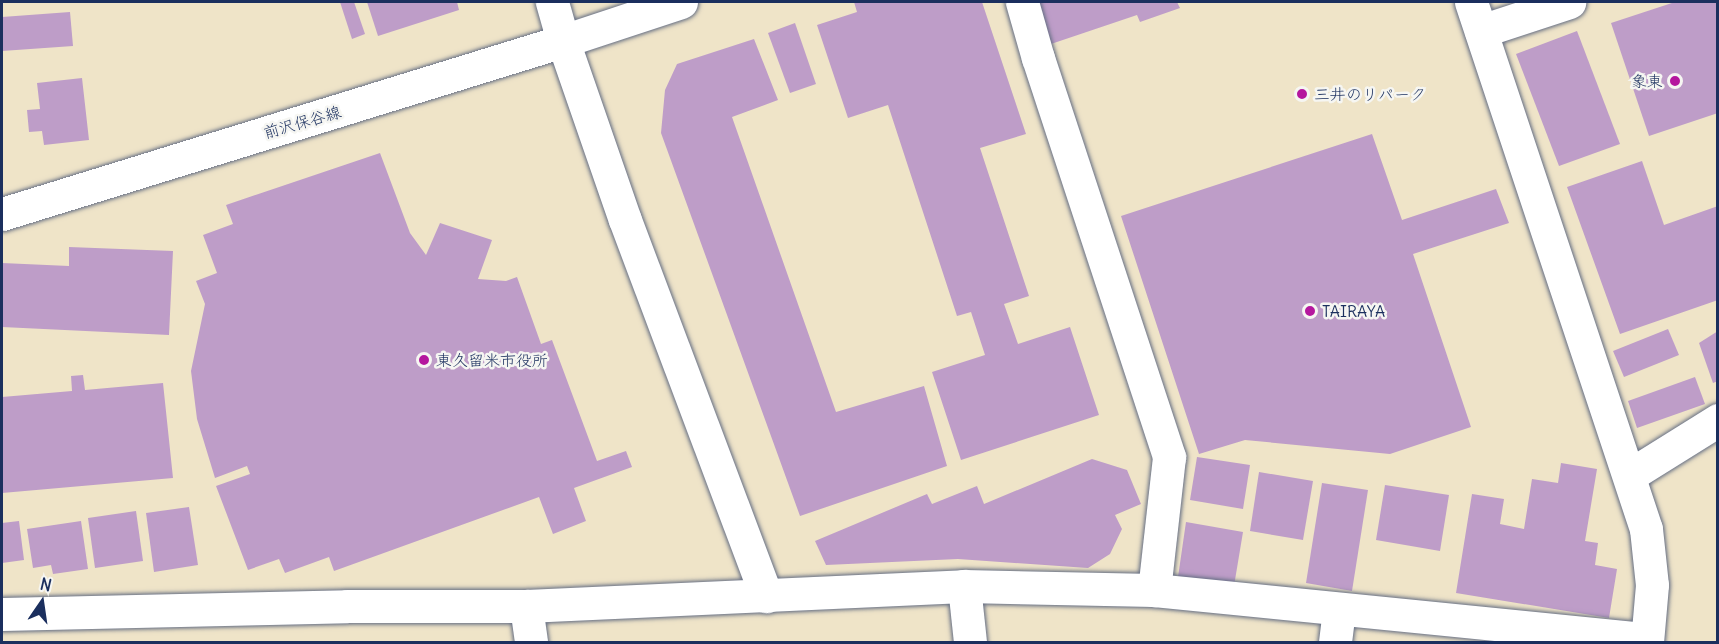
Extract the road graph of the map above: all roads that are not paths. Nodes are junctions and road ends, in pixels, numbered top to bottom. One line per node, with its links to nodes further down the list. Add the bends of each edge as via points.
1 (552, 2): 6 (street)
2 (681, 2): 6 (street, 前沢保谷線)
3 (1022, 2): 11 (street, via 1169,457)
4 (1569, 2): 5 (street)
5 (1476, 16): 9 (street)
6 (563, 41): 7 (street, 前沢保谷線); 12 (street, via 629,231)
7 (2, 214)
8 (1718, 420): 9 (street)
9 (1630, 475): 16 (street, via 1646,529 1652,585)
10 (964, 586): 11 (street); 12 (street); 18 (street)
11 (1154, 590): 14 (street)
12 (766, 596): 13 (street)
13 (526, 606): 15 (street); 17 (street)
14 (1339, 610): 16 (street); 19 (street)
15 (2, 614)
16 (1647, 641)
17 (531, 642)
18 (970, 642)
19 (1335, 642)

